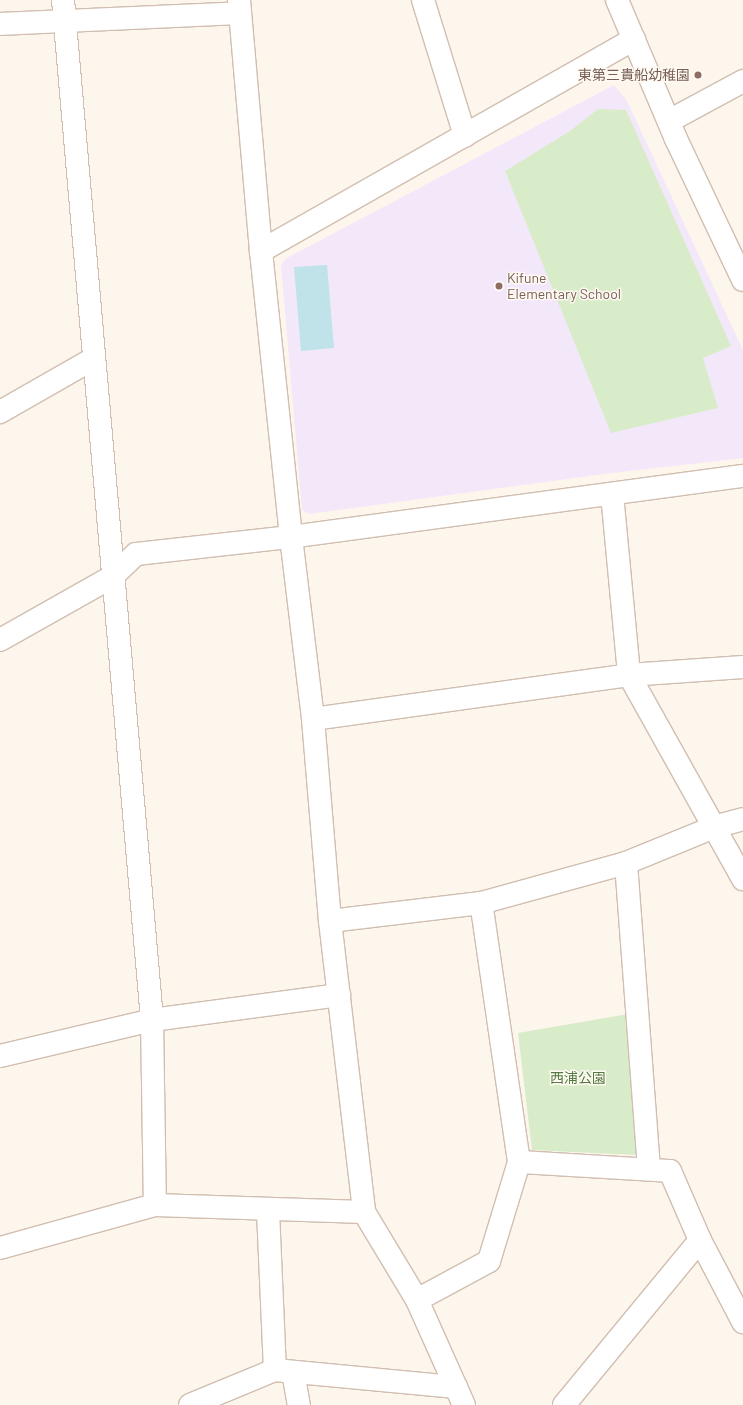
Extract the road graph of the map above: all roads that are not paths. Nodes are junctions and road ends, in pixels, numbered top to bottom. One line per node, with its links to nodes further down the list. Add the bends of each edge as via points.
1 (63, 0): 5 (street)
2 (423, 0): 10 (street)
3 (617, 0): 7 (street)
4 (240, 6): 5 (street); 11 (street)
5 (65, 22): 6 (street); 13 (street)
6 (0, 24)
7 (634, 39): 9 (street); 10 (street)
8 (743, 81): 9 (street)
9 (668, 121): 12 (street)
10 (465, 136): 11 (street)
11 (261, 251): 17 (street)
12 (743, 280)
13 (93, 359): 14 (street); 18 (street)
14 (0, 412)
15 (743, 476): 16 (street)
16 (612, 494): 17 (street); 21 (street)
17 (291, 537): 18 (street, via 136,554); 22 (street)
18 (112, 577): 19 (street); 30 (street)
19 (0, 640)
20 (743, 668): 21 (street)
21 (628, 675): 22 (street); 24 (street)
22 (313, 719): 28 (street)
23 (743, 819): 24 (street)
24 (714, 827): 25 (street); 26 (street)
25 (626, 863): 27 (street); 33 (street)
26 (743, 879)
27 (481, 903): 28 (street); 32 (street)
28 (330, 921): 29 (street)
29 (339, 995): 30 (street); 36 (street)
30 (152, 1020): 31 (street); 34 (street)
31 (1, 1053)
32 (519, 1162): 33 (street); 39 (street, via 489,1261)
33 (649, 1169): 37 (street, via 670,1171)
34 (155, 1205): 35 (street); 38 (street)
35 (268, 1211): 36 (street); 41 (street)
36 (364, 1212): 39 (street)
37 (700, 1240): 40 (street); 45 (street)
38 (0, 1248)
39 (417, 1300): 42 (street)
40 (743, 1322)
41 (284, 1371): 42 (street); 43 (street); 44 (street)
42 (460, 1396)
43 (190, 1405)
44 (299, 1405)
45 (564, 1405)

